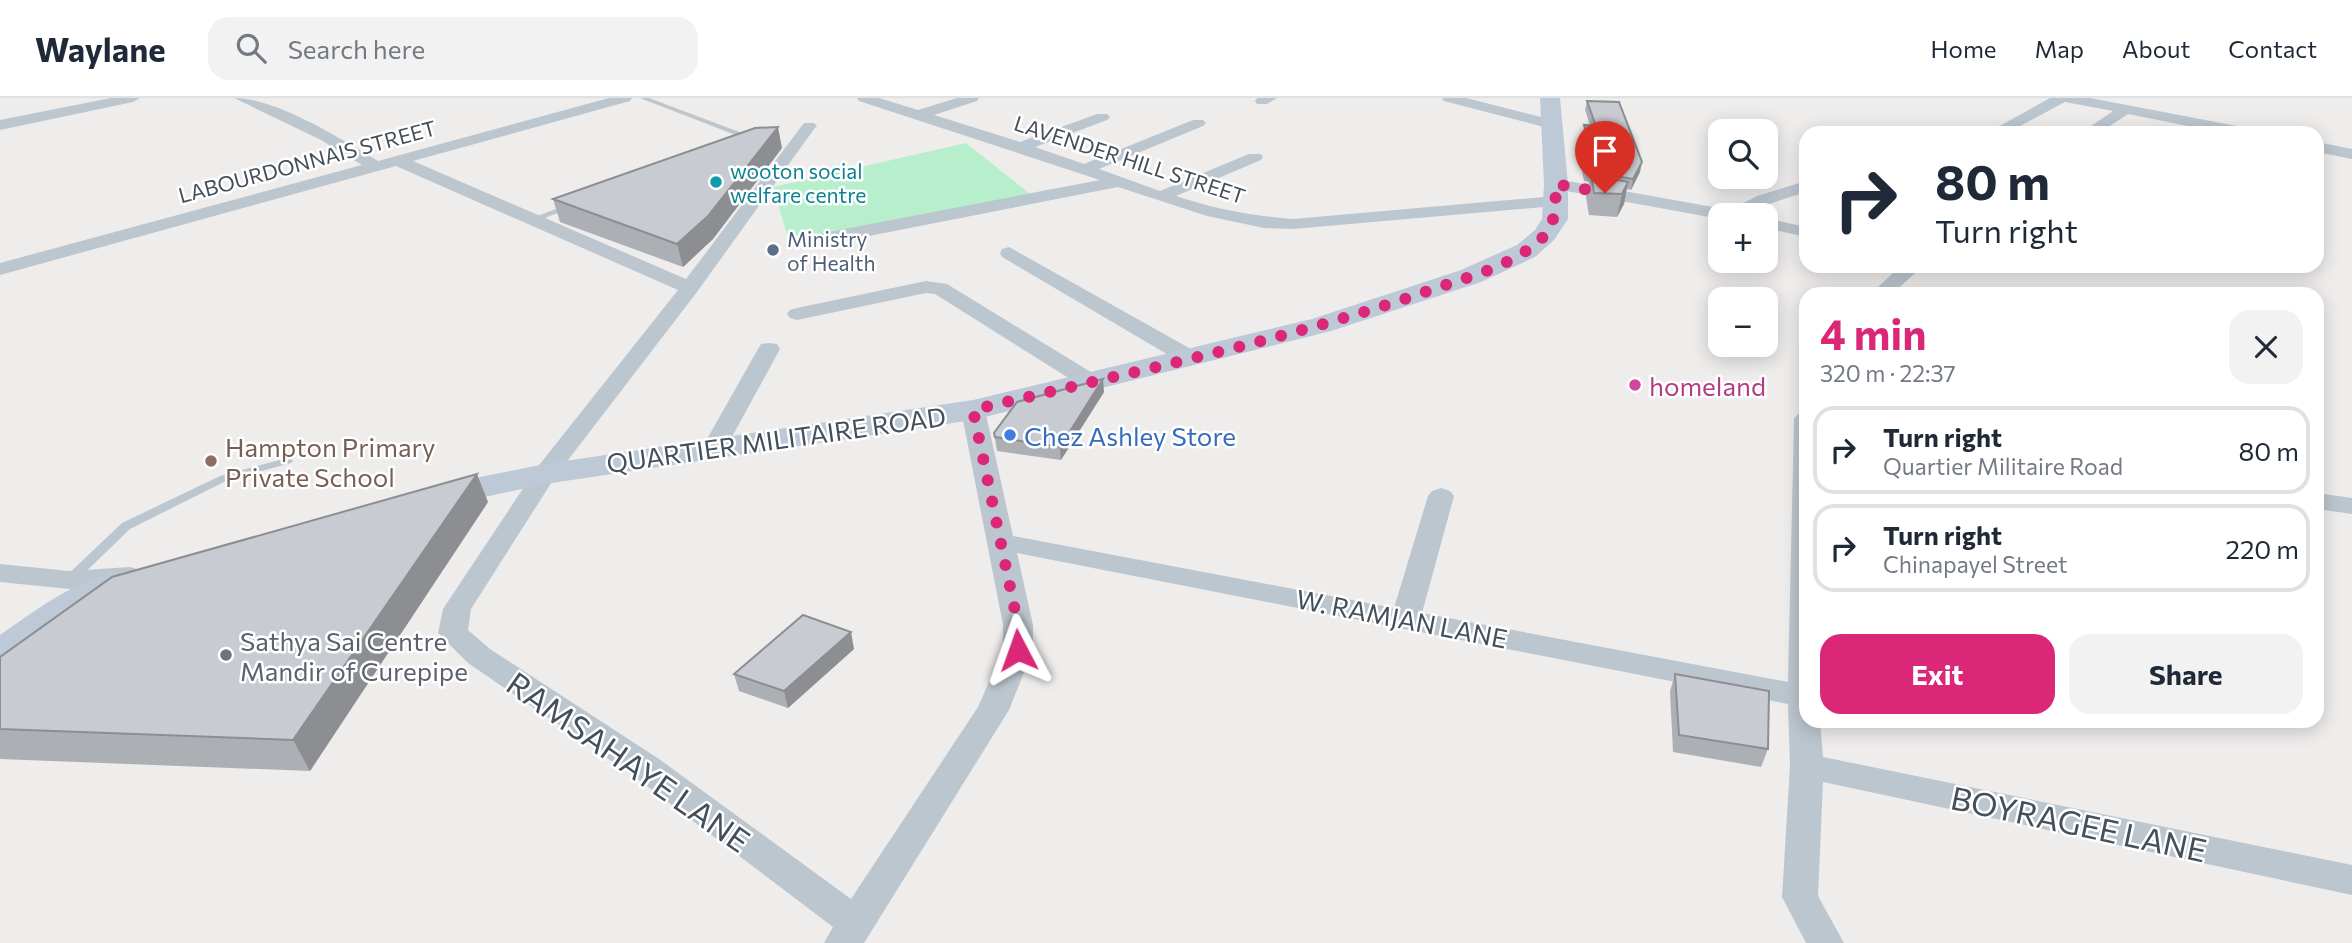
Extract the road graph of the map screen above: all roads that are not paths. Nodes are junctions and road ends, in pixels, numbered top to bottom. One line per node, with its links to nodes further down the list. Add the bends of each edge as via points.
1 (133, 98): 15 (street)
2 (241, 98): 26 (street, via 327,137)
3 (625, 98): 25 (street, LABOURDONNAIS STREET)
4 (643, 98): 20 (lane)
5 (864, 98): 12 (street, LAVENDER HILL STREET)
6 (972, 98): 12 (street)
7 (1449, 98): 11 (street)
8 (2061, 98): 17 (street)
9 (2068, 98): 10 (street)
10 (2126, 109): 18 (street); 19 (street)
11 (1551, 111): 30 (main road, QUARTIER MILITAIRE ROAD)
12 (918, 115): 21 (street, LAVENDER HILL STREET)
13 (1102, 117): 21 (street)
14 (1198, 123): 27 (street)
15 (0, 125)
16 (809, 126): 43 (street)
17 (2008, 126)
18 (2100, 126)
19 (2212, 126)
20 (757, 140)
21 (1021, 147): 27 (street, LAVENDER HILL STREET)
22 (2324, 148): 23 (street)
23 (2352, 153)
24 (1255, 157): 31 (street)
25 (397, 160): 26 (street, LABOURDONNAIS STREET); 35 (street)
26 (375, 166): 40 (street, LABOURDONNAIS STREET)
27 (1085, 169): 28 (street, LAVENDER HILL STREET)
28 (1120, 181): 31 (street, LAVENDER HILL STREET); 38 (street)
29 (1799, 188): 33 (street)
30 (1555, 193): 31 (street, LAVENDER HILL STREET, via 1293,224 1260,224); 34 (street); 46 (main road, QUARTIER MILITAIRE ROAD, via 1555,219 1545,234 1526,251 1500,264 1379,308)
31 (1162, 196)
32 (584, 202): 35 (lane)
33 (1757, 203)
34 (1708, 213)
35 (531, 220): 43 (street)
36 (1778, 226): 37 (street)
37 (1799, 230)
38 (808, 242)
39 (1009, 253): 46 (street)
40 (0, 269)
41 (1905, 273): 42 (street)
42 (1888, 287)
43 (690, 288): 51 (street)
44 (797, 314): 47 (street, via 940,288)
45 (769, 349): 49 (street)
46 (1190, 358): 47 (main road, QUARTIER MILITAIRE ROAD)
47 (1091, 382): 48 (main road, QUARTIER MILITAIRE ROAD)
48 (973, 410): 49 (main road, QUARTIER MILITAIRE ROAD); 56 (street)
49 (715, 446): 51 (main road, QUARTIER MILITAIRE ROAD)
50 (288, 461): 59 (lane, via 224,478 126,526)
51 (545, 474): 54 (main road, QUARTIER MILITAIRE ROAD); 66 (street, RAMSAHAYE LANE, via 457,609 453,633 479,656 647,768)
52 (1441, 496): 60 (street)
53 (2324, 502): 55 (street)
54 (408, 503)
55 (2352, 506)
56 (1000, 542): 60 (street, W. RAMJAN LANE); 66 (street, via 1018,625 1018,650 993,710)
57 (142, 572): 59 (street); 61 (main road, via 67,608)
58 (0, 573): 59 (street)
59 (69, 580)
60 (1406, 618): 62 (street, W. RAMJAN LANE)
61 (6, 646)
62 (1799, 695)
63 (1805, 728): 64 (street)
64 (1807, 766): 65 (street, BOYRAGEE LANE); 67 (street, via 1800,897)
65 (2352, 880)
66 (849, 933)
67 (1825, 943)

